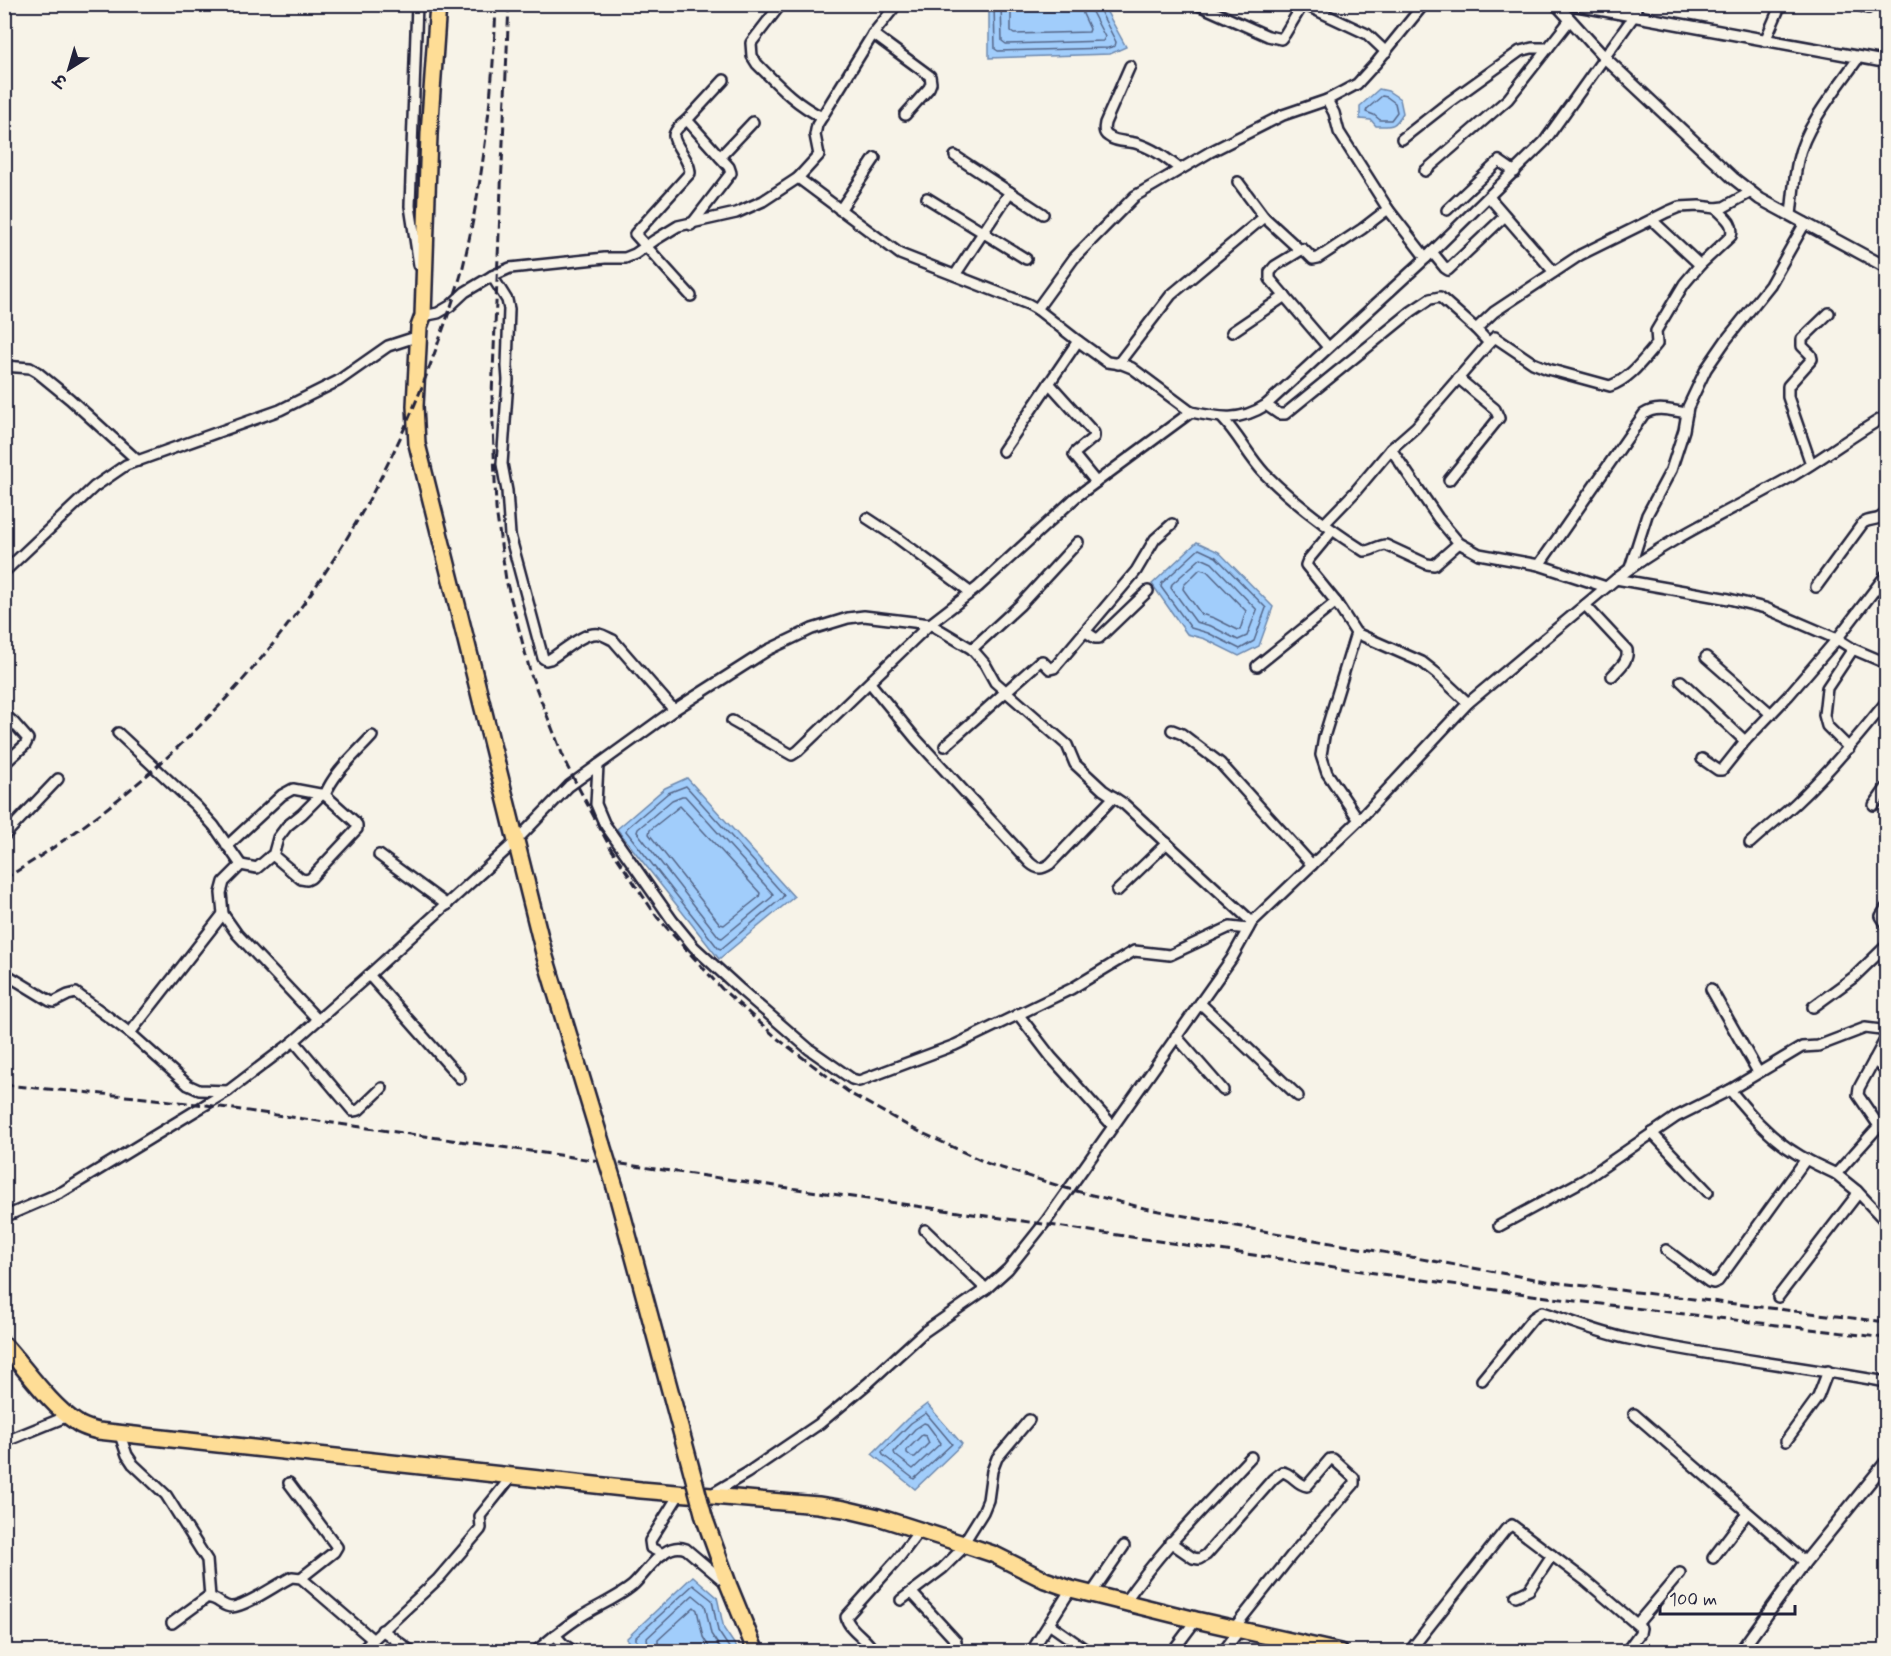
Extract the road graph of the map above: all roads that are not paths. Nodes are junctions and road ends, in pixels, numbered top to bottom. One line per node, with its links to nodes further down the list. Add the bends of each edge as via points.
1 (417, 4): 64 (street, via 410,206)
2 (438, 4): 64 (highway)
3 (781, 4): 27 (street, via 751,43 752,56 794,101)
4 (897, 4): 16 (street)
5 (1196, 4): 6 (street, via 1281,39)
6 (1303, 4): 19 (street, via 1367,34)
7 (1424, 4): 19 (street)
8 (1556, 4): 15 (street)
9 (1569, 4): 14 (street)
10 (1637, 4): 14 (street)
11 (1781, 4): 17 (street)
12 (1855, 4): 13 (street)
13 (1868, 8)
14 (1634, 16): 17 (street); 20 (street)
15 (1570, 20): 18 (street); 20 (street)
16 (873, 34): 26 (street, via 930,76 929,88); 27 (street)
17 (1764, 40): 21 (street)
18 (1548, 48): 30 (street, via 1520,51); 35 (street, via 1508,99)
19 (1386, 52): 25 (street, via 1356,84)
20 (1604, 57): 36 (street, via 1555,128); 40 (street)
21 (1859, 57): 22 (street); 48 (street, via 1803,143)
22 (1887, 62)
23 (1130, 66): 34 (street, via 1105,123 1106,134 1151,149)
24 (724, 80): 28 (street)
25 (1327, 100): 34 (street, via 1283,115); 44 (street, via 1339,132)
26 (905, 115)
27 (822, 117): 37 (street, via 815,128 819,155)
28 (687, 120): 32 (street); 55 (street, via 674,137 690,173 636,232)
29 (753, 122): 32 (street)
30 (1402, 139)
31 (955, 156): 39 (street)
32 (720, 157): 53 (street, via 729,167 729,177)
33 (875, 158): 45 (street)
34 (1180, 169): 67 (street, via 1135,196 1074,258)
35 (1425, 171)
36 (1515, 172): 41 (street); 46 (street, via 1500,161)
37 (798, 178): 45 (street); 53 (street, via 736,213)
38 (1238, 182): 50 (street)
39 (1010, 192): 47 (street); 54 (street)
40 (1751, 192): 43 (street); 48 (street)
41 (1489, 197): 49 (street); 57 (street)
42 (927, 198): 54 (street)
43 (1716, 208): 51 (street, via 1679,207); 59 (street, via 1733,230)
44 (1388, 209): 56 (street, via 1318,258); 57 (street)
45 (840, 210): 62 (street, via 900,254)
46 (1447, 210)
47 (1043, 214)
48 (1791, 215): 52 (street)
49 (1505, 216): 57 (street, via 1448,270); 61 (street)
50 (1264, 217): 56 (street); 76 (street, via 1171,295)
51 (1652, 220): 59 (street); 61 (street)
52 (1805, 223): 60 (street); 82 (street, via 1770,285 1706,369)
53 (691, 225): 55 (street, via 678,226)
54 (984, 232): 58 (street); 62 (street)
55 (647, 245): 63 (street, via 625,258 510,268); 65 (street)
56 (1300, 250): 66 (street, via 1270,272 1270,279)
57 (1429, 255): 75 (street)
58 (1026, 259)
59 (1700, 265): 74 (street, via 1656,331 1657,344 1628,376 1610,386 1533,363 1495,337)
60 (1887, 267)
61 (1554, 272): 70 (street, via 1494,312)
62 (955, 275): 67 (street)
63 (492, 276): 69 (street, via 438,313); 123 (street, via 509,309 501,455 510,534 543,658 550,659 583,638 602,634 613,640)
64 (423, 290): 69 (highway)
65 (691, 296)
66 (1285, 296): 71 (street); 75 (street)
67 (1037, 309): 73 (street)
68 (1829, 313): 88 (street, via 1802,339 1812,358 1788,386)
69 (423, 316): 72 (highway)
70 (1476, 329): 74 (street); 80 (street, via 1440,297 1430,299 1285,414)
71 (1232, 332)
72 (419, 336): 87 (street, via 388,346 338,381 280,410); 143 (highway, via 417,444)
73 (1078, 341): 76 (street, via 1107,362); 79 (street)
74 (1489, 343): 78 (street)
75 (1328, 347): 80 (street)
76 (1118, 364): 81 (street, via 1132,368)
77 (4, 366): 87 (street, via 37,372)
78 (1458, 378): 85 (street, via 1416,427); 89 (street, via 1495,409 1499,418)
79 (1049, 383): 86 (street); 90 (street, via 1094,433 1074,455)
80 (1266, 405): 84 (street, via 1254,413)
81 (1191, 412): 84 (street); 90 (street)
82 (1687, 413): 97 (street, via 1661,408 1644,414); 98 (street, via 1671,470 1647,515)
83 (1887, 416): 88 (street)
84 (1223, 418): 94 (street, via 1265,474)
85 (1391, 449): 94 (street); 96 (street)
86 (1003, 451)
87 (138, 461): 99 (street, via 94,487)
88 (1810, 464): 98 (street)
89 (1449, 480)
90 (1096, 482): 105 (street)
91 (1887, 512): 103 (street, via 1879,520 1863,523)
92 (867, 518): 105 (street)
93 (1172, 524): 109 (street, via 1155,539 1136,571)
94 (1328, 527): 96 (street, via 1364,551 1386,545 1434,565); 106 (street, via 1306,565)
95 (1078, 542): 112 (street, via 1020,605)
96 (1459, 543): 97 (street, via 1479,554)
97 (1539, 565): 102 (street)
98 (1630, 568): 101 (street)
99 (4, 572)
100 (1887, 575): 111 (street)
101 (1616, 579): 102 (street); 111 (street, via 1765,608)
102 (1606, 587): 107 (street)
103 (1816, 587)
104 (1148, 591): 109 (street, via 1099,638)
105 (970, 592): 108 (street)
106 (1336, 602): 110 (street); 116 (street)
107 (1585, 605): 117 (street, via 1627,650 1626,660); 122 (street)
108 (930, 624): 112 (street); 119 (street); 123 (street, via 864,616 812,629 768,650)
109 (1086, 632): 120 (street, via 1054,668 1040,661)
110 (1356, 633): 122 (street, via 1422,662); 141 (street, via 1321,755 1327,773)
111 (1837, 639): 113 (street); 125 (street)
112 (972, 649): 120 (street, via 995,682)
113 (1853, 649): 115 (street); 132 (street, via 1827,688 1824,715 1827,726)
114 (1706, 657): 125 (street)
115 (1887, 663)
116 (1257, 666)
117 (1612, 676)
118 (1681, 681): 130 (street)
119 (870, 683): 126 (street, via 792,754); 139 (street, via 916,739 1038,868 1050,864)
120 (1007, 691): 131 (street); 139 (street, via 1066,745 1075,764)
121 (1887, 702): 132 (street)
122 (1468, 704): 141 (street)
123 (674, 710): 135 (street)
124 (4, 714): 134 (street, via 28,739)
125 (1771, 714): 130 (street)
126 (732, 721)
127 (1172, 730): 150 (street, via 1220,763)
128 (118, 733): 146 (street, via 196,806)
129 (372, 736): 138 (street)
130 (1745, 741): 133 (street, via 1720,771)
131 (945, 746)
132 (1849, 748): 145 (street, via 1795,804)
133 (1702, 759)
134 (4, 764)
135 (598, 765): 143 (street, via 569,786); 163 (street, via 596,804 603,823 672,920 725,976 846,1076 867,1078 955,1045)
136 (58, 779): 142 (street)
137 (1887, 788): 140 (street)
138 (323, 795): 146 (street, via 287,791); 148 (street, via 287,826 278,838); 148 (street, via 354,821 354,833 307,880)
139 (1114, 797): 144 (street)
140 (1874, 805)
141 (1359, 820): 150 (street)
142 (4, 836)
143 (516, 842): 152 (street); 219 (highway, bridge, via 704,1517)
144 (1167, 843): 151 (street); 156 (street)
145 (1750, 843)
146 (227, 846): 149 (street)
147 (379, 855): 152 (street)
148 (273, 856): 149 (street, via 257,868)
149 (241, 865): 154 (street, via 224,882)
150 (1312, 865): 156 (street)
151 (1117, 891)
152 (447, 905): 159 (street)
153 (1887, 908): 155 (street, via 1881,916)
154 (223, 914): 164 (street); 165 (street)
155 (1887, 924)
156 (1250, 926): 161 (street); 163 (street, via 1230,927 1170,955 1134,951)
157 (1887, 946): 162 (street)
158 (4, 973): 165 (street, via 50,1001 76,993)
159 (369, 975): 164 (street); 172 (street)
160 (1711, 988): 171 (street)
161 (1200, 1003): 166 (street); 177 (street)
162 (1813, 1007)
163 (1018, 1014): 179 (street)
164 (318, 1020): 168 (street)
165 (130, 1033): 176 (street, via 188,1085 199,1090)
166 (1176, 1036): 174 (street); 179 (street)
167 (1887, 1036): 169 (street); 171 (street, via 1881,1030 1865,1028 1818,1046 1802,1047)
168 (294, 1041): 173 (street, via 355,1112); 176 (street)
169 (1874, 1060): 170 (street); 178 (street, via 1858,1095)
170 (1887, 1071)
171 (1758, 1072): 175 (street)
172 (460, 1078)
173 (382, 1088)
174 (1223, 1090)
175 (1730, 1090): 180 (street); 181 (street, via 1772,1136)
176 (228, 1091): 185 (street, via 62,1192)
177 (1298, 1096)
178 (1883, 1123): 182 (street)
179 (1112, 1125): 190 (street, via 1047,1220 1016,1260)
180 (1652, 1133): 184 (street); 187 (street, via 1584,1180)
181 (1806, 1159): 182 (street); 189 (street, via 1718,1281 1709,1282)
182 (1836, 1174): 183 (street)
183 (1857, 1191): 186 (street); 191 (street)
184 (1708, 1192)
185 (4, 1217)
186 (1887, 1222)
187 (1499, 1226)
188 (925, 1230): 190 (street)
189 (1666, 1250)
190 (986, 1289): 207 (street, via 924,1332 819,1424)
191 (1778, 1297)
192 (4, 1345): 197 (highway)
193 (1828, 1371): 194 (street, via 1627,1339 1542,1312); 195 (street); 200 (street, via 1818,1397)
194 (1482, 1380)
195 (1887, 1382)
196 (1634, 1414): 208 (street)
197 (68, 1416): 199 (highway, via 85,1427); 201 (street)
198 (1029, 1420): 211 (street, via 997,1458 986,1506)
199 (120, 1435): 204 (highway); 224 (street, via 133,1464 166,1495 207,1560)
200 (1786, 1441)
201 (4, 1442)
202 (1251, 1457): 210 (street)
203 (1887, 1462): 216 (street)
204 (512, 1476): 206 (highway); 232 (street, via 480,1516 480,1530 438,1579)
205 (289, 1483): 218 (street, via 337,1548)
206 (680, 1493): 207 (highway); 213 (street, via 650,1541 651,1548)
207 (710, 1495): 209 (highway, via 844,1509)
208 (1747, 1513): 215 (street); 216 (street)
209 (920, 1530): 211 (highway); 241 (street, via 846,1617)
210 (1170, 1542): 226 (street); 231 (street, via 1193,1558 1206,1555 1282,1472 1307,1486 1333,1459 1354,1478 1354,1484 1291,1556)
211 (965, 1544): 220 (highway); 221 (street)
212 (1124, 1546): 222 (street)
213 (663, 1554): 219 (street, via 679,1546 686,1548); 233 (street, via 633,1585)
214 (1552, 1555): 223 (street, via 1529,1590); 230 (street); 248 (street, via 1512,1525 1506,1528)
215 (1713, 1558)
216 (1805, 1562): 250 (street)
217 (1680, 1573): 230 (street)
218 (301, 1578): 224 (street, via 292,1577 232,1607); 234 (street)
219 (729, 1586): 240 (highway)
220 (1071, 1589): 222 (highway); 229 (street)
221 (912, 1593): 225 (street); 242 (street, via 956,1641)
222 (1090, 1594): 226 (highway)
223 (1516, 1596)
224 (210, 1597): 228 (street)
225 (901, 1600)
226 (1124, 1603): 227 (highway)
227 (1196, 1620): 231 (highway); 245 (street)
228 (172, 1623)
229 (1049, 1624): 243 (street); 244 (street)
230 (1637, 1624): 249 (street, via 1640,1633)
231 (1237, 1629): 235 (highway); 246 (street)
232 (382, 1630): 234 (street); 237 (street)
233 (555, 1635): 238 (street); 239 (street)
234 (372, 1639): 236 (street)
235 (1291, 1646): 247 (highway)
236 (360, 1652)
237 (412, 1652)
238 (535, 1652)
239 (575, 1652)
240 (756, 1652)
241 (874, 1652)
242 (954, 1652)
243 (1031, 1652)
244 (1089, 1652)
245 (1172, 1652)
246 (1223, 1652)
247 (1340, 1652)
248 (1409, 1652)
249 (1626, 1652)
250 (1740, 1652)

